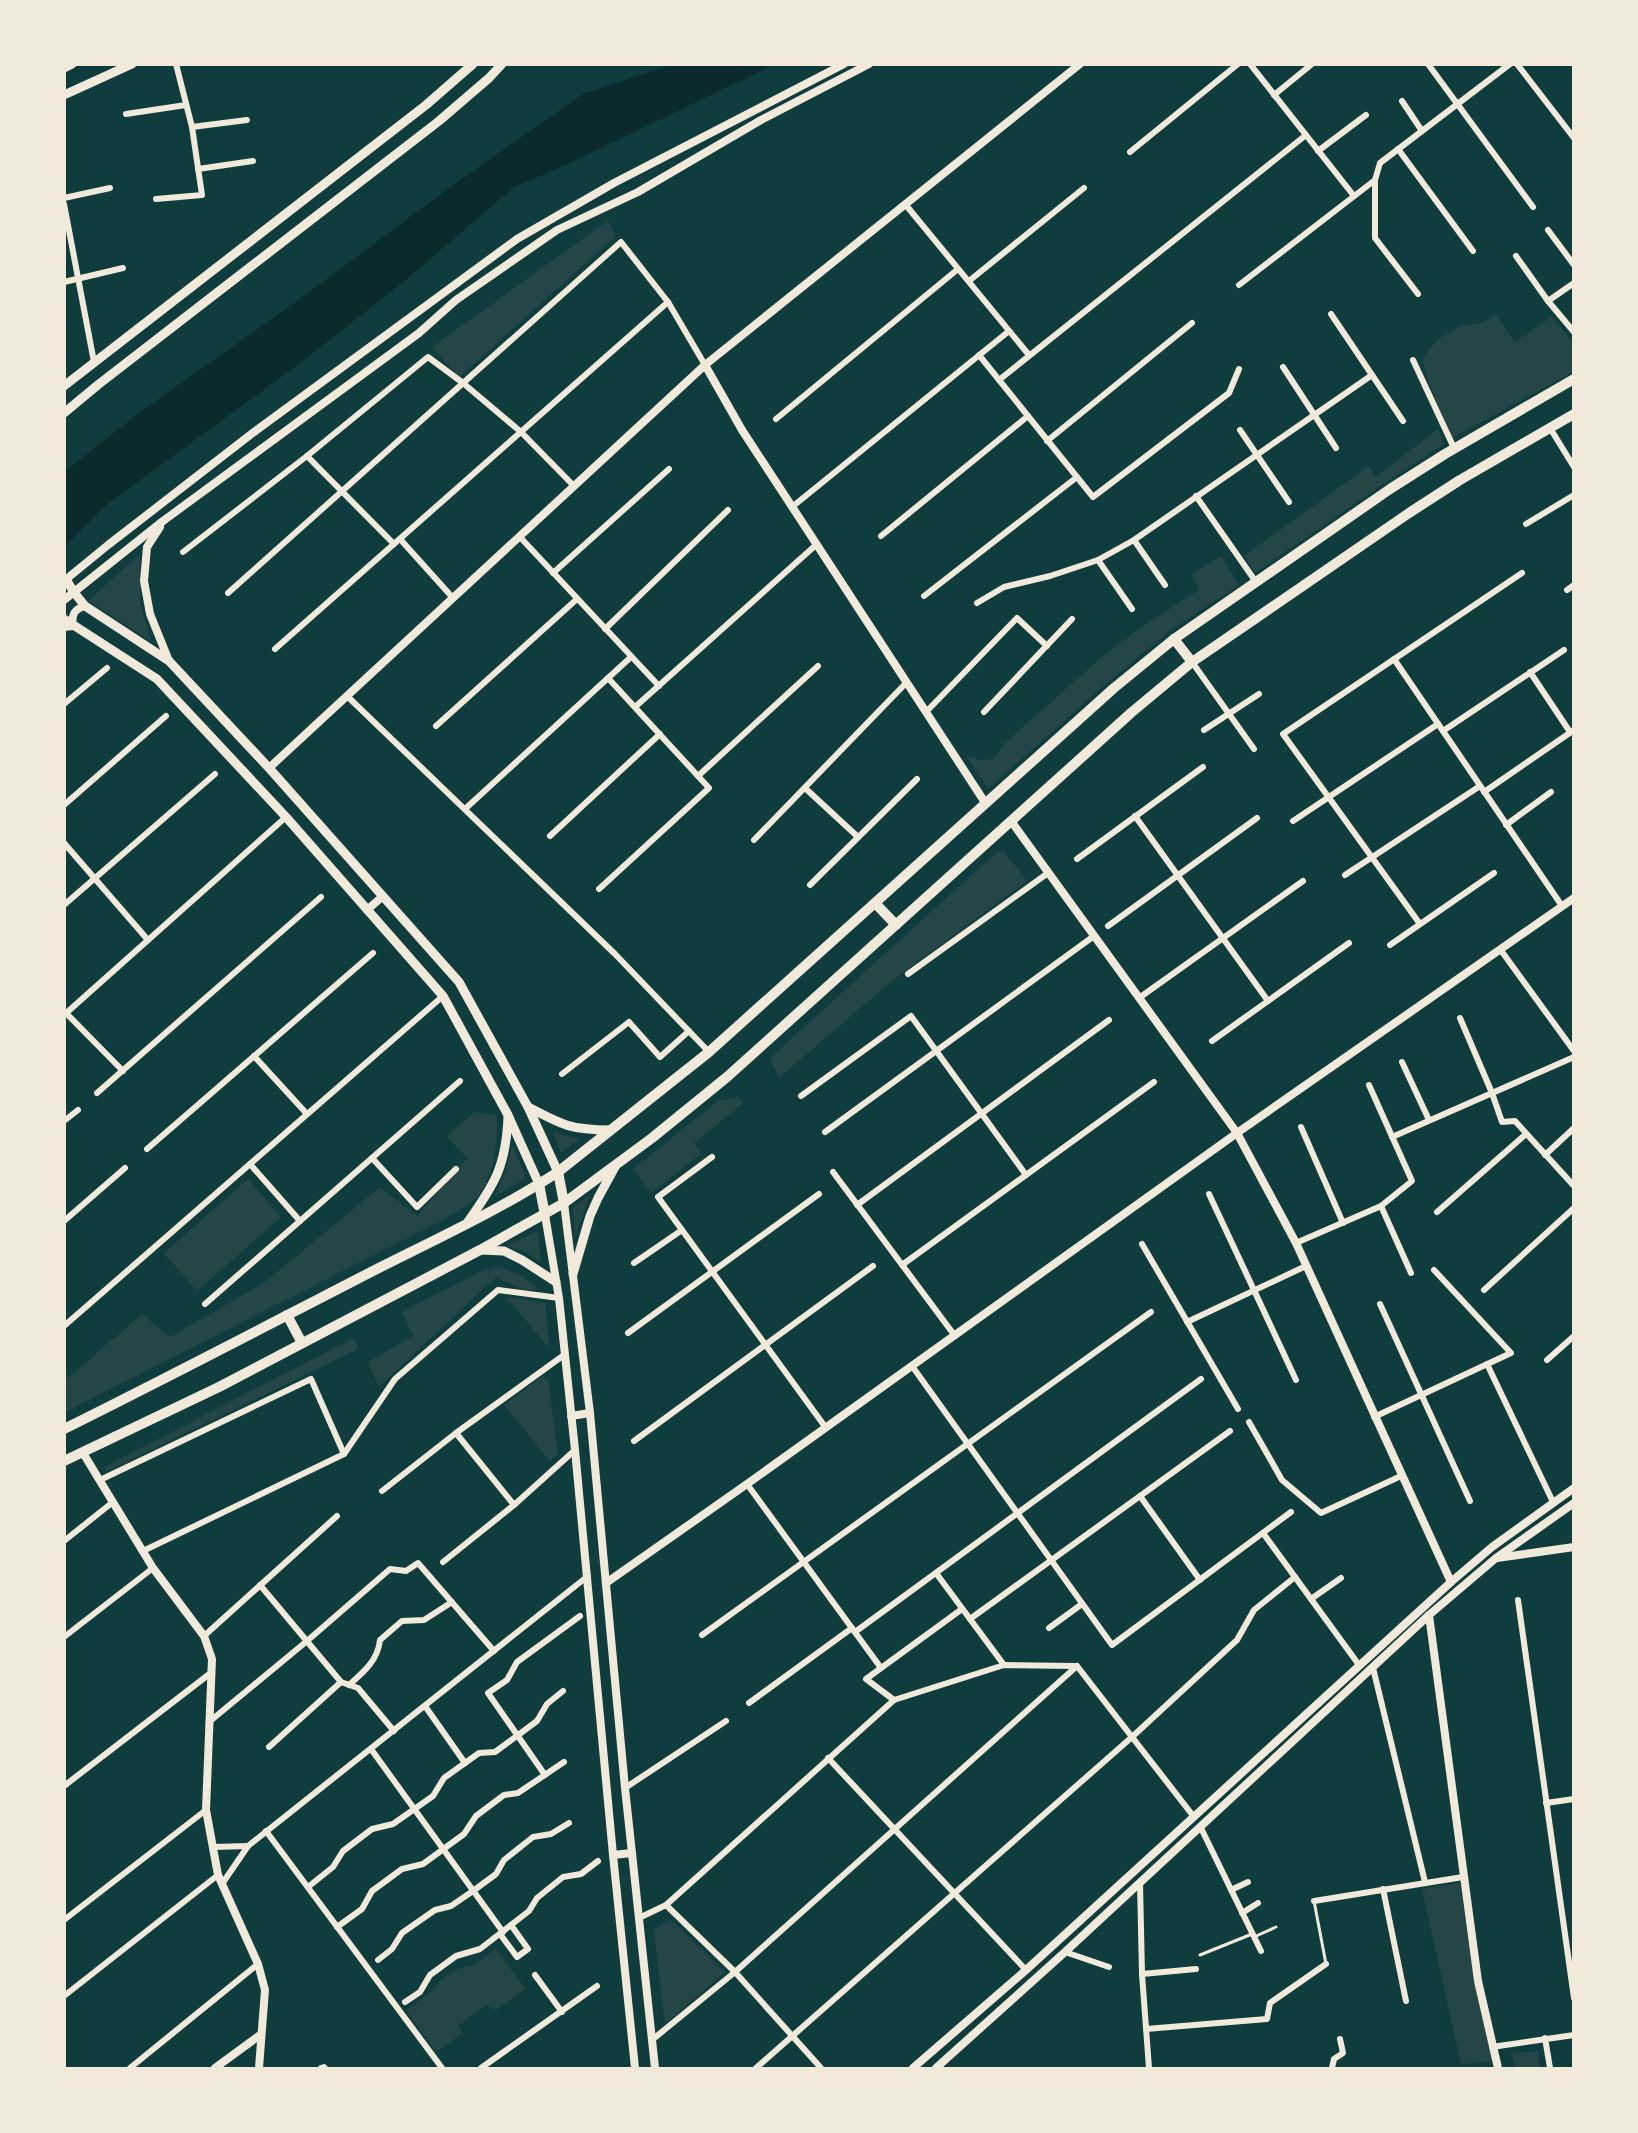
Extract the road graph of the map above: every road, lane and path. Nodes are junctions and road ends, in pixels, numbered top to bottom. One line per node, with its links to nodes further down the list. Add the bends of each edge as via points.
1 (72, 64): 15 (main road)
2 (132, 64): 16 (main road)
3 (176, 64): 19 (street)
4 (473, 64): 63 (main road, via 426,105)
5 (502, 64): 72 (main road, via 439,121)
6 (844, 64): 108 (street, via 614,183 517,239 254,432)
7 (869, 64): 96 (street, via 638,192 557,230 456,300 419,333)
8 (1080, 64): 40 (street)
9 (1238, 64): 30 (street)
10 (1250, 64): 17 (street)
11 (1312, 64): 17 (street)
12 (1428, 64): 20 (street)
13 (1510, 64): 20 (street)
14 (1517, 64): 27 (street)
15 (64, 68)
16 (64, 94)
17 (1274, 95): 26 (street)
18 (1402, 101): 25 (street)
19 (186, 105): 21 (street); 24 (street)
20 (1457, 105): 25 (street); 41 (street)
21 (126, 114)
22 (1366, 115): 29 (street)
23 (247, 120): 24 (street)
24 (192, 128): 32 (street)
25 (1422, 131): 28 (street)
26 (1306, 135): 29 (street); 61 (street)
27 (1574, 138)
28 (1398, 149): 33 (street, via 1380,163); 43 (street)
29 (1318, 151): 36 (street)
30 (1130, 152)
31 (253, 161): 32 (street)
32 (198, 169): 38 (street, via 202,195)
33 (1375, 180): 36 (street); 53 (street, via 1375,238)
34 (110, 188): 37 (street)
35 (1084, 188): 49 (street)
36 (1354, 196): 52 (street)
37 (64, 198)
38 (156, 199)
39 (64, 204): 48 (street)
40 (906, 204): 47 (street); 64 (street)
41 (1533, 207)
42 (1548, 230): 45 (street)
43 (1473, 251)
44 (1516, 256): 54 (street)
45 (1574, 265)
46 (123, 268): 48 (street)
47 (958, 269): 49 (street); 76 (street)
48 (79, 279): 50 (street); 63 (street)
49 (969, 281): 58 (street)
50 (64, 282)
51 (1574, 283): 54 (street)
52 (1239, 285)
53 (1418, 294)
54 (1548, 301): 59 (street)
55 (668, 302): 64 (street); 70 (street, via 621,242); 80 (street)
56 (1331, 314): 67 (street)
57 (1192, 323): 81 (street)
58 (1009, 331): 60 (street); 61 (street)
59 (1574, 332)
60 (979, 356): 68 (street); 94 (street)
61 (1029, 356): 68 (street)
62 (1413, 360): 83 (street)
63 (94, 362): 71 (main road)
64 (705, 365): 89 (street); 94 (street)
65 (1283, 368): 73 (street)
66 (1239, 369): 88 (street, via 1229,393 1093,497)
67 (1372, 375): 73 (street); 77 (street)
68 (999, 380): 75 (street)
69 (1574, 380): 83 (main road)
70 (463, 383): 80 (street); 85 (street, via 428,357); 90 (street)
71 (64, 386)
72 (64, 413)
73 (1314, 414): 82 (street); 84 (street)
74 (1574, 414): 78 (main road)
75 (1028, 416): 81 (street); 99 (street)
76 (776, 419)
77 (1403, 421)
78 (1550, 428): 86 (street); 133 (main road, via 1408,513)
79 (1240, 430): 84 (street)
80 (521, 432): 89 (street); 100 (street)
81 (1047, 441): 88 (street)
82 (1336, 448)
83 (1454, 448): 109 (main road)
84 (1256, 454): 92 (street); 93 (street)
85 (307, 456): 90 (street); 104 (street)
86 (1574, 467)
87 (669, 469): 106 (street)
88 (1077, 477): 115 (street)
89 (573, 485): 98 (street)
90 (342, 490): 102 (street); 114 (street)
91 (1574, 495): 97 (street)
92 (1196, 496): 101 (street); 109 (street)
93 (1289, 502)
94 (792, 507): 103 (street)
95 (729, 510): 125 (street)
96 (163, 521): 113 (street); 132 (street, via 147,547 144,581 150,614)
97 (1526, 525)
98 (519, 536): 106 (street); 116 (street)
99 (881, 536)
100 (400, 539): 102 (street); 116 (street)
101 (1134, 540): 105 (street); 110 (street)
102 (394, 544): 128 (street)
103 (817, 544): 138 (street); 139 (street)
104 (183, 552)
105 (1098, 560): 119 (street, via 1004,587); 121 (street)
106 (553, 573): 117 (street)
107 (1522, 573): 131 (street)
108 (65, 580): 113 (main road)
109 (1256, 582): 126 (main road)
110 (1165, 585)
111 (1574, 585): 112 (street)
112 (1567, 590)
113 (73, 591): 118 (street); 120 (main road)
114 (228, 593)
115 (924, 597)
116 (453, 598): 141 (street)
117 (577, 599): 125 (street); 149 (street)
118 (64, 600)
119 (976, 603)
120 (85, 606): 124 (street, via 74,612); 132 (main road)
121 (1132, 609)
122 (64, 619): 124 (main road)
123 (1072, 619): 127 (street)
124 (69, 626): 168 (main road, via 157,679)
125 (605, 629): 130 (street)
126 (1174, 639): 133 (main road); 164 (main road)
127 (1047, 646): 144 (street, via 1017,618); 145 (street)
128 (275, 650)
129 (1564, 650): 136 (street)
130 (631, 657): 137 (street); 139 (street)
131 (1395, 659): 148 (street); 163 (street, via 1283,734)
132 (169, 661): 156 (main road)
133 (1192, 662): 146 (street); 170 (main road)
134 (818, 666): 158 (street)
135 (107, 668): 142 (street)
136 (1530, 672): 151 (street); 152 (street)
137 (608, 678): 143 (street); 166 (street)
138 (907, 682): 144 (street); 160 (street)
139 (659, 686): 143 (street)
140 (1259, 694): 146 (street)
141 (347, 696): 156 (street); 166 (street)
142 (64, 704)
143 (635, 707): 153 (street)
144 (926, 712): 164 (street)
145 (984, 712)
146 (1229, 714): 150 (street); 154 (street)
147 (166, 716): 165 (street)
148 (1438, 724): 151 (street); 163 (street)
149 (436, 726)
150 (1204, 730)
151 (1443, 731): 161 (street)
152 (1572, 731): 161 (street)
153 (660, 734): 158 (street); 173 (street)
154 (1254, 749)
155 (1203, 767): 167 (street)
156 (269, 768): 187 (main road)
157 (215, 774): 183 (street)
158 (698, 776): 186 (street, via 709,788)
159 (917, 779): 174 (street)
160 (805, 788): 174 (street); 175 (street)
161 (1482, 789): 172 (street); 177 (street)
162 (1551, 792): 172 (street)
163 (1329, 797): 171 (street); 177 (street)
164 (986, 804): 190 (main road)
165 (64, 805)
166 (465, 809): 211 (street)
167 (1135, 816): 178 (street); 181 (street)
168 (286, 817): 193 (main road); 199 (street)
169 (1257, 818): 181 (street)
170 (1011, 821): 179 (street); 195 (main road)
171 (1293, 821)
172 (1506, 825): 192 (street)
173 (550, 836)
174 (858, 837): 185 (street)
175 (754, 840)
176 (64, 843): 183 (street)
177 (1372, 857): 182 (street); 194 (street)
178 (1077, 859)
179 (1048, 873): 197 (street); 204 (street)
180 (1494, 873): 194 (street)
181 (1178, 875): 196 (street); 198 (street)
182 (1345, 875)
183 (95, 879): 191 (street); 199 (street)
184 (1303, 881): 198 (street)
185 (810, 885)
186 (599, 889)
187 (382, 896): 193 (street); 229 (main road, via 459,982)
188 (321, 897): 221 (street)
189 (1574, 898): 192 (street)
190 (876, 904): 195 (main road); 217 (main road)
191 (64, 905)
192 (1562, 906): 202 (street)
193 (367, 910): 205 (main road)
194 (1420, 924): 201 (street)
195 (896, 925): 248 (main road, via 727,1077)
196 (1108, 926)
197 (1094, 936): 206 (street); 215 (street)
198 (1223, 938): 206 (street); 207 (street)
199 (148, 940): 208 (street)
200 (1349, 943): 207 (street)
201 (1390, 945)
202 (1500, 949): 214 (street); 240 (street)
203 (373, 953): 218 (street)
204 (908, 974)
205 (443, 996): 232 (street); 233 (main road)
206 (1138, 998): 240 (street)
207 (1268, 1001): 213 (street)
208 (65, 1014): 221 (street)
209 (1460, 1018): 226 (street)
210 (1109, 1020): 231 (street)
211 (689, 1031): 217 (street); 222 (street, via 660,1057 629,1022)
212 (1574, 1037): 214 (street)
213 (1212, 1041)
214 (1567, 1042): 216 (street)
215 (936, 1051): 228 (street, via 911,1016); 231 (street); 239 (street)
216 (1574, 1051)
217 (709, 1052): 238 (main road)
218 (254, 1056): 232 (street); 243 (street)
219 (1574, 1057): 226 (street)
220 (1402, 1062): 234 (street)
221 (123, 1071): 227 (street)
222 (562, 1074)
223 (460, 1081): 246 (street)
224 (1154, 1082): 253 (street)
225 (1369, 1085): 242 (street)
226 (1492, 1093): 234 (street); 241 (street, via 1502,1122 1515,1121)
227 (97, 1094)
228 (801, 1096)
229 (528, 1107): 238 (main road, via 562,1125); 251 (main road)
230 (78, 1110): 235 (street)
231 (981, 1113): 253 (street); 259 (street)
232 (307, 1114): 247 (street)
233 (508, 1115): 254 (main road); 266 (main road, via 501,1165 492,1188)
234 (1430, 1120): 242 (street)
235 (64, 1121)
236 (1301, 1127): 267 (street)
237 (1574, 1128): 244 (street)
238 (610, 1130): 251 (main road)
239 (825, 1132)
240 (1237, 1133): 269 (street); 291 (street)
241 (1526, 1134): 244 (street); 262 (street)
242 (1392, 1137): 260 (street, via 1413,1181)
243 (147, 1149)
244 (1545, 1155): 255 (street)
245 (712, 1157): 268 (street, via 658,1197)
246 (372, 1158): 250 (street, via 417,1207); 265 (street)
247 (250, 1164): 265 (street); 289 (street)
248 (616, 1165): 258 (main road); 279 (main road, via 594,1207)
249 (125, 1168): 264 (street)
250 (456, 1169)
251 (558, 1172): 254 (main road); 258 (main road)
252 (832, 1172): 259 (street)
253 (1026, 1175): 273 (street)
254 (539, 1184): 263 (main road); 266 (main road)
255 (1574, 1186)
256 (819, 1194): 277 (street)
257 (1209, 1194): 281 (street)
258 (564, 1203): 263 (main road); 279 (street)
259 (857, 1205): 273 (street)
260 (1381, 1206): 267 (street); 278 (street)
261 (1574, 1208): 282 (street)
262 (1437, 1212)
263 (545, 1215): 271 (main road); 280 (street)
264 (64, 1221)
265 (300, 1221): 284 (street)
266 (467, 1222): 287 (main road)
267 (1343, 1223): 269 (street)
268 (682, 1230): 272 (street); 277 (street)
269 (1296, 1243): 275 (street)
270 (1142, 1244): 288 (street)
271 (480, 1250): 280 (main road, via 504,1251); 293 (main road)
272 (634, 1263)
273 (902, 1265): 291 (street)
274 (873, 1266): 294 (street)
275 (1306, 1266): 281 (street); 305 (street)
276 (1434, 1270): 297 (street, via 1511,1353)
277 (712, 1271): 290 (street); 294 (street)
278 (1411, 1273)
279 (573, 1274): 303 (street)
280 (555, 1282): 283 (street)
281 (1254, 1290): 288 (street); 300 (street)
282 (1484, 1290)
283 (559, 1298): 295 (street); 315 (street, via 498,1290 395,1379)
284 (205, 1304)
285 (1380, 1304): 301 (street)
286 (1151, 1311): 312 (street)
287 (287, 1315): 293 (main road); 308 (main road)
288 (1187, 1322): 302 (street)
289 (64, 1326)
290 (628, 1332)
291 (955, 1335): 298 (street)
292 (1574, 1336): 296 (street)
293 (302, 1343): 314 (main road)
294 (765, 1345): 307 (street); 311 (street)
295 (564, 1356): 304 (street); 310 (street)
296 (1547, 1360)
297 (1487, 1364): 301 (street); 325 (street)
298 (912, 1366): 307 (street); 312 (street)
299 (1201, 1379): 329 (street)
300 (1296, 1380)
301 (1422, 1395): 305 (street); 323 (street)
302 (1238, 1409)
303 (590, 1413): 304 (street); 346 (street)
304 (571, 1416): 313 (street)
305 (1374, 1417): 317 (street)
306 (1249, 1422): 317 (street, via 1282,1480 1321,1513)
307 (826, 1428): 319 (street)
308 (64, 1429)
309 (1230, 1431): 322 (street)
310 (456, 1433): 321 (street); 327 (street)
311 (634, 1441)
312 (968, 1444): 329 (street); 338 (street)
313 (575, 1450): 327 (street); 341 (street)
314 (83, 1453): 316 (main road); 318 (street)
315 (344, 1454): 318 (street, via 311,1379); 334 (street)
316 (64, 1461)
317 (1401, 1476): 345 (street)
318 (100, 1480): 324 (street)
319 (747, 1484): 338 (street); 346 (street)
320 (1574, 1488): 325 (street)
321 (382, 1491)
322 (1140, 1496): 336 (street); 344 (street)
323 (1470, 1501)
324 (113, 1502): 332 (street); 334 (street)
325 (1553, 1502): 345 (street)
326 (1574, 1503): 335 (street)
327 (514, 1505): 337 (street)
328 (1291, 1512): 331 (street)
329 (1017, 1513): 336 (street); 340 (street)
330 (337, 1516): 347 (street)
331 (1263, 1533): 342 (street); 344 (street)
332 (64, 1541)
333 (1574, 1547): 335 (street)
334 (142, 1551): 339 (street)
335 (1496, 1558): 353 (street)
336 (1051, 1560): 351 (street); 355 (street)
337 (443, 1562)
338 (804, 1562): 357 (street); 358 (street)
339 (153, 1568): 359 (street); 360 (street)
340 (936, 1573): 352 (street); 357 (street)
341 (588, 1576): 362 (street); 401 (street)
342 (1295, 1577): 348 (street); 379 (street, via 1254,1610 1237,1640)
343 (1341, 1578): 348 (street)
344 (1200, 1580): 351 (street, via 1112,1645)
345 (1450, 1582): 364 (street)
346 (606, 1583): 387 (street)
347 (260, 1585): 359 (street); 361 (street)
348 (1311, 1599): 364 (street)
349 (1518, 1600): 389 (street)
350 (452, 1602): 361 (street, via 418,1563 406,1572 390,1569); 362 (street); 370 (street, via 424,1620 402,1621 380,1640 379,1652)
351 (1082, 1604): 356 (street)
352 (962, 1609): 355 (street); 366 (street)
353 (1429, 1615): 367 (street); 404 (street)
354 (580, 1616): 378 (street, via 517,1662 507,1680 488,1693)
355 (970, 1619): 363 (street)
356 (1049, 1628)
357 (853, 1630): 366 (street); 373 (street)
358 (702, 1635)
359 (204, 1636): 368 (street)
360 (64, 1637)
361 (307, 1641): 369 (street); 376 (street)
362 (494, 1651): 374 (street)
363 (1004, 1665): 365 (street); 372 (street)
364 (1359, 1665): 392 (street)
365 (1077, 1666): 379 (street); 395 (street)
366 (881, 1668): 372 (street, via 867,1679)
367 (1373, 1668): 394 (street); 406 (street)
368 (212, 1672): 376 (street); 386 (street)
369 (341, 1682): 370 (street); 380 (street)
370 (349, 1685): 377 (street, via 358,1688)
371 (563, 1691): 378 (street, via 547,1704 537,1721)
372 (894, 1700): 382 (street)
373 (749, 1703)
374 (425, 1706): 377 (street); 384 (street)
375 (726, 1721): 387 (street)
376 (209, 1722): 391 (street)
377 (394, 1731): 381 (street)
378 (518, 1735): 384 (street, via 495,1752 479,1753); 385 (street)
379 (1132, 1737): 392 (street); 413 (street)
380 (269, 1747)
381 (370, 1749): 390 (street); 396 (street)
382 (828, 1758): 395 (street); 416 (street)
383 (564, 1762): 385 (street)
384 (465, 1763): 390 (street, via 444,1778 433,1796)
385 (545, 1775): 399 (street, via 518,1793 504,1795 476,1816 464,1834)
386 (64, 1786)
387 (625, 1788): 400 (street)
388 (1574, 1799): 389 (street)
389 (1546, 1803): 439 (street)
390 (414, 1809): 399 (street); 409 (street, via 393,1824 372,1829 343,1851 333,1867)
391 (206, 1810): 398 (street); 419 (street)
392 (1194, 1817): 433 (street)
393 (569, 1823): 412 (street, via 551,1834 533,1838)
394 (1200, 1826): 407 (street); 411 (street)
395 (894, 1829): 413 (street); 434 (street)
396 (266, 1831): 397 (street); 409 (street)
397 (248, 1846): 398 (street); 408 (street)
398 (213, 1847): 403 (street)
399 (443, 1850): 412 (street); 421 (street, via 423,1864 402,1869 372,1891 362,1908)
400 (632, 1853): 401 (street); 418 (street)
401 (613, 1855): 456 (street)
402 (598, 1861): 420 (street, via 581,1874 564,1877)
403 (218, 1875): 408 (street); 438 (street)
404 (1463, 1877): 406 (street); 450 (street)
405 (1248, 1882): 411 (street)
406 (1425, 1882): 410 (street)
407 (1140, 1883): 426 (street); 435 (street)
408 (222, 1884): 429 (street)
409 (308, 1887): 421 (street)
410 (1383, 1889): 414 (street); 440 (street)
411 (1231, 1890): 417 (street)
412 (473, 1891): 423 (street); 428 (street, via 402,1933 392,1949)
413 (954, 1893): 433 (street); 446 (street)
414 (1314, 1901): 430 (lane)
415 (1258, 1903): 417 (street)
416 (666, 1905): 418 (street); 434 (street)
417 (1242, 1913): 424 (street)
418 (639, 1918): 449 (street)
419 (64, 1920)
420 (511, 1925): 423 (street); 423 (street, via 528,1949 517,1957)
421 (337, 1926): 454 (street)
422 (1276, 1928): 424 (lane)
423 (501, 1933): 441 (street, via 480,1949 456,1956 439,1968 420,1992)
424 (1253, 1935): 425 (street); 427 (lane)
425 (1261, 1950)
426 (1065, 1952): 431 (street); 461 (street)
427 (1200, 1955)
428 (378, 1960)
429 (258, 1964): 444 (street, via 265,1990); 451 (street)
430 (1326, 1964): 443 (street, via 1270,2003 1267,2019)
431 (1109, 1967)
432 (1196, 1969): 435 (street)
433 (1026, 1970): 460 (street)
434 (735, 1972): 446 (street); 449 (street)
435 (1142, 1974): 443 (street)
436 (535, 1976): 442 (street)
437 (597, 1986): 442 (street)
438 (64, 1996)
439 (1574, 1998)
440 (1406, 2001)
441 (405, 2002)
442 (562, 2012): 455 (street)
443 (1146, 2029): 462 (street)
444 (260, 2035): 452 (street); 453 (street)
445 (1574, 2035): 448 (street)
446 (793, 2037): 458 (street); 459 (street)
447 (1340, 2038): 463 (street, via 1343,2053 1334,2059)
448 (1545, 2038): 450 (street); 466 (street)
449 (652, 2040): 457 (street)
450 (1492, 2047): 465 (street)
451 (130, 2068)
452 (215, 2068)
453 (259, 2068)
454 (442, 2068)
455 (481, 2068)
456 (635, 2068)
457 (655, 2068)
458 (756, 2068)
459 (821, 2068)
460 (914, 2068)
461 (936, 2068)
462 (1149, 2068)
463 (1332, 2068)
464 (1491, 2068): 465 (street)
465 (1498, 2068)
466 (1550, 2068)

